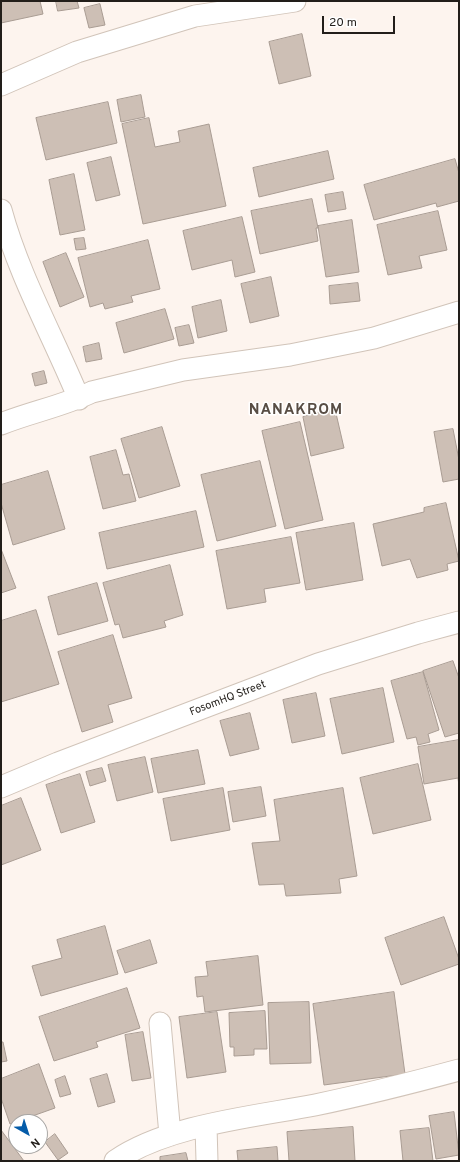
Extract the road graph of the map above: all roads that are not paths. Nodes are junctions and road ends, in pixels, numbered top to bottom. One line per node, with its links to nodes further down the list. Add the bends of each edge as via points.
1 (295, 1): 2 (street, via 195,16 77,52)
2 (1, 85)
3 (1, 210): 5 (street, via 33,299)
4 (459, 312): 5 (street, via 374,338 290,355 183,370 92,392)
5 (79, 399): 6 (street, via 22,415)
6 (1, 424)
7 (459, 622): 8 (street, FosomHQ Street, via 318,664)
8 (1, 787)
9 (160, 1023): 12 (street)
10 (459, 1070): 11 (street, via 316,1104)
11 (206, 1126): 12 (street); 14 (street)
12 (170, 1135): 13 (street, via 128,1152)
13 (115, 1161)
14 (207, 1161)

